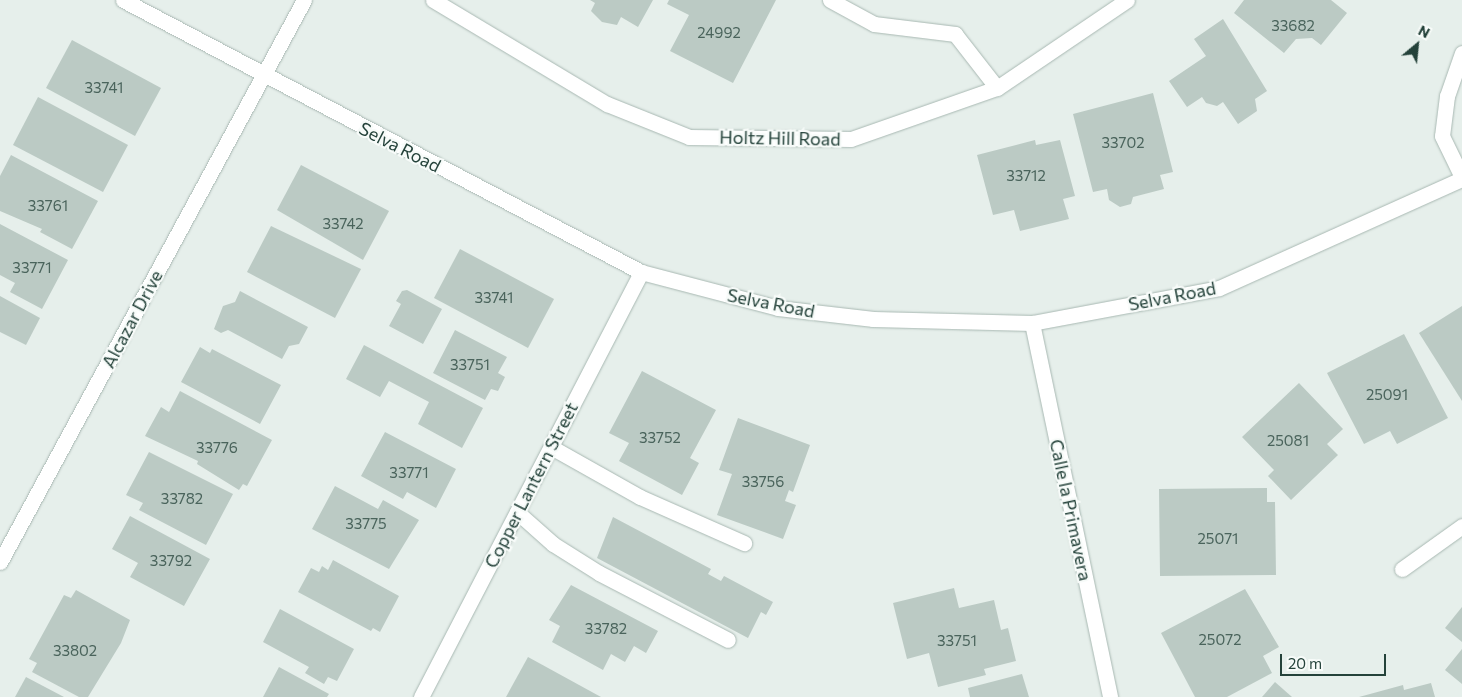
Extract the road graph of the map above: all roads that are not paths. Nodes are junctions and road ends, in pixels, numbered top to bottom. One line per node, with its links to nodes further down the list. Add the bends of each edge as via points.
1 (122, 0): 7 (street, Selva Road)
2 (304, 0): 7 (street)
3 (433, 0): 8 (street, Holtz Hill Road, via 607,104 688,137 852,138)
4 (830, 0): 8 (street, via 874,24 955,34)
5 (1127, 0): 8 (street, Holtz Hill Road)
6 (1462, 53): 9 (street, via 1447,96 1442,136)
7 (263, 76): 10 (street, Selva Road); 16 (street, Alcazar Drive)
8 (997, 88)
9 (1462, 178): 11 (street, Selva Road, via 1219,288)
10 (641, 272): 11 (street, Selva Road, via 778,308 873,319); 12 (street, Copper Lantern Street)
11 (1032, 323): 20 (street, Calle la Primavera)
12 (551, 446): 13 (street, Copper Lantern Street); 15 (street, via 640,496)
13 (517, 512): 18 (street, via 553,544 599,573); 19 (street, Copper Lantern Street)
14 (1462, 526): 17 (street)
15 (744, 543)
16 (0, 562)
17 (1402, 569)
18 (728, 640)
19 (421, 697)
20 (1110, 697)

